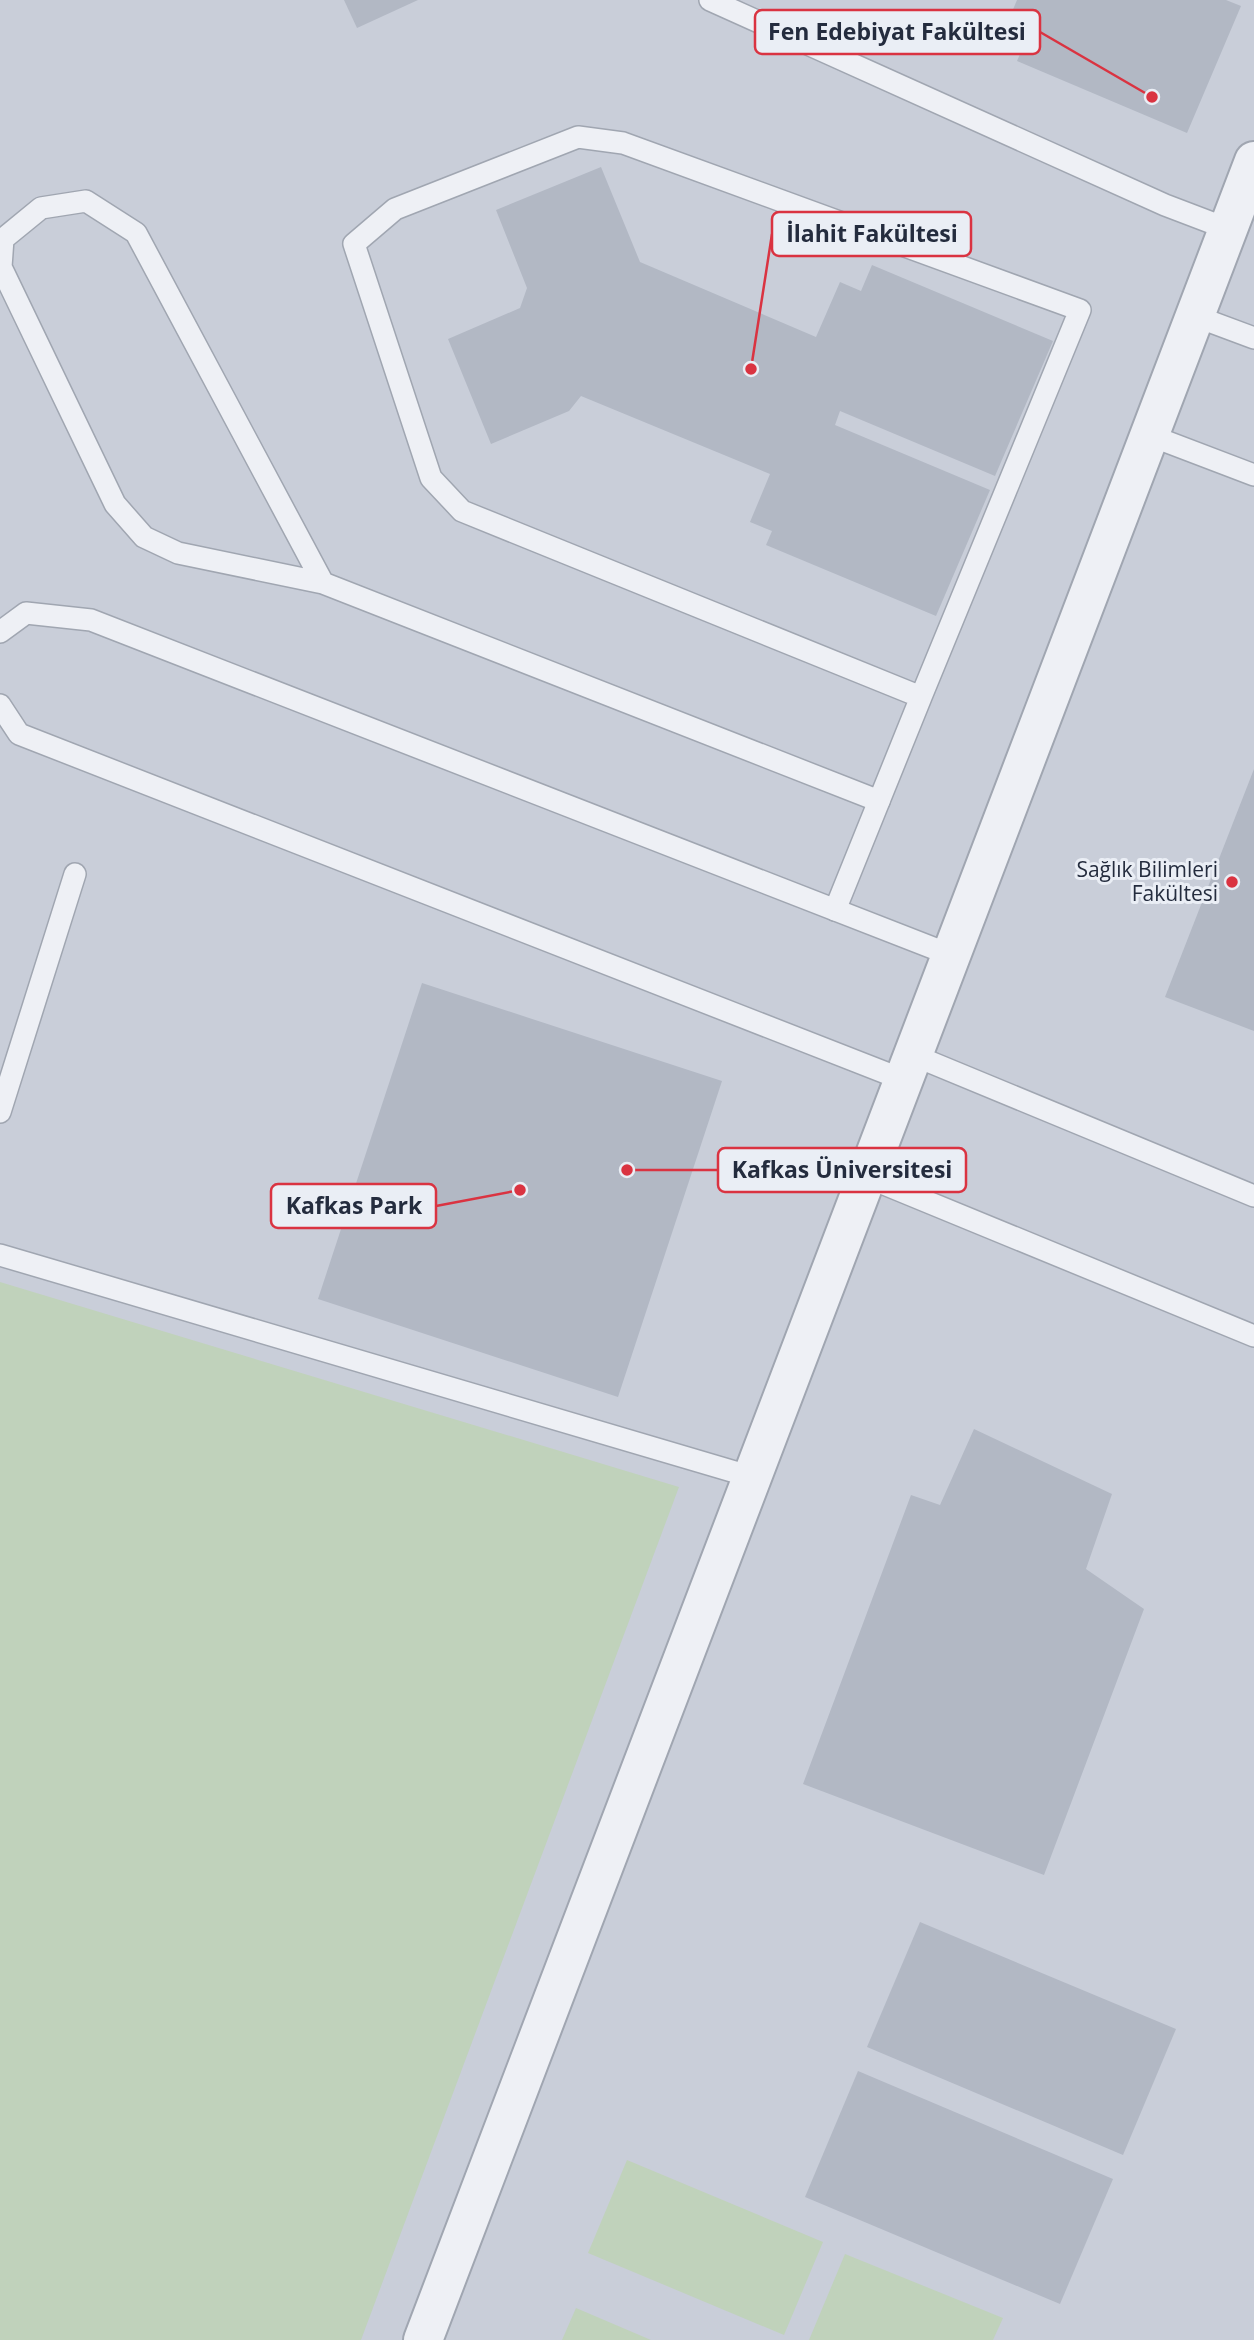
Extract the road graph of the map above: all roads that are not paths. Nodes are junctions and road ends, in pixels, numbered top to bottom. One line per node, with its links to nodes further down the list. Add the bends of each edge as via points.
1 (710, 0): 3 (lane, via 1165,205)
2 (1254, 161): 3 (street)
3 (1228, 229): 4 (street)
4 (1195, 316): 5 (lane); 6 (street)
5 (1254, 338)
6 (1149, 435): 7 (lane); 15 (street)
7 (1254, 475)
8 (323, 583): 8 (lane, via 136,233 86,201 41,208 3,239 1,267 115,504 144,537 178,553); 12 (lane)
9 (0, 632): 14 (lane, via 26,613 91,620)
10 (921, 697): 10 (lane, via 462,511 431,478 354,244 395,209 578,137 623,143 1080,310); 12 (lane)
11 (0, 705): 16 (lane, via 19,734)
12 (879, 801): 14 (lane)
13 (75, 874): 17 (lane)
14 (835, 910): 15 (lane)
15 (951, 955): 16 (street)
16 (909, 1067): 18 (street); 19 (lane)
17 (0, 1112)
18 (867, 1177): 21 (lane); 22 (street)
19 (1254, 1196)
20 (0, 1255): 22 (lane)
21 (1254, 1336)
22 (752, 1477): 23 (street)
23 (423, 2340)

